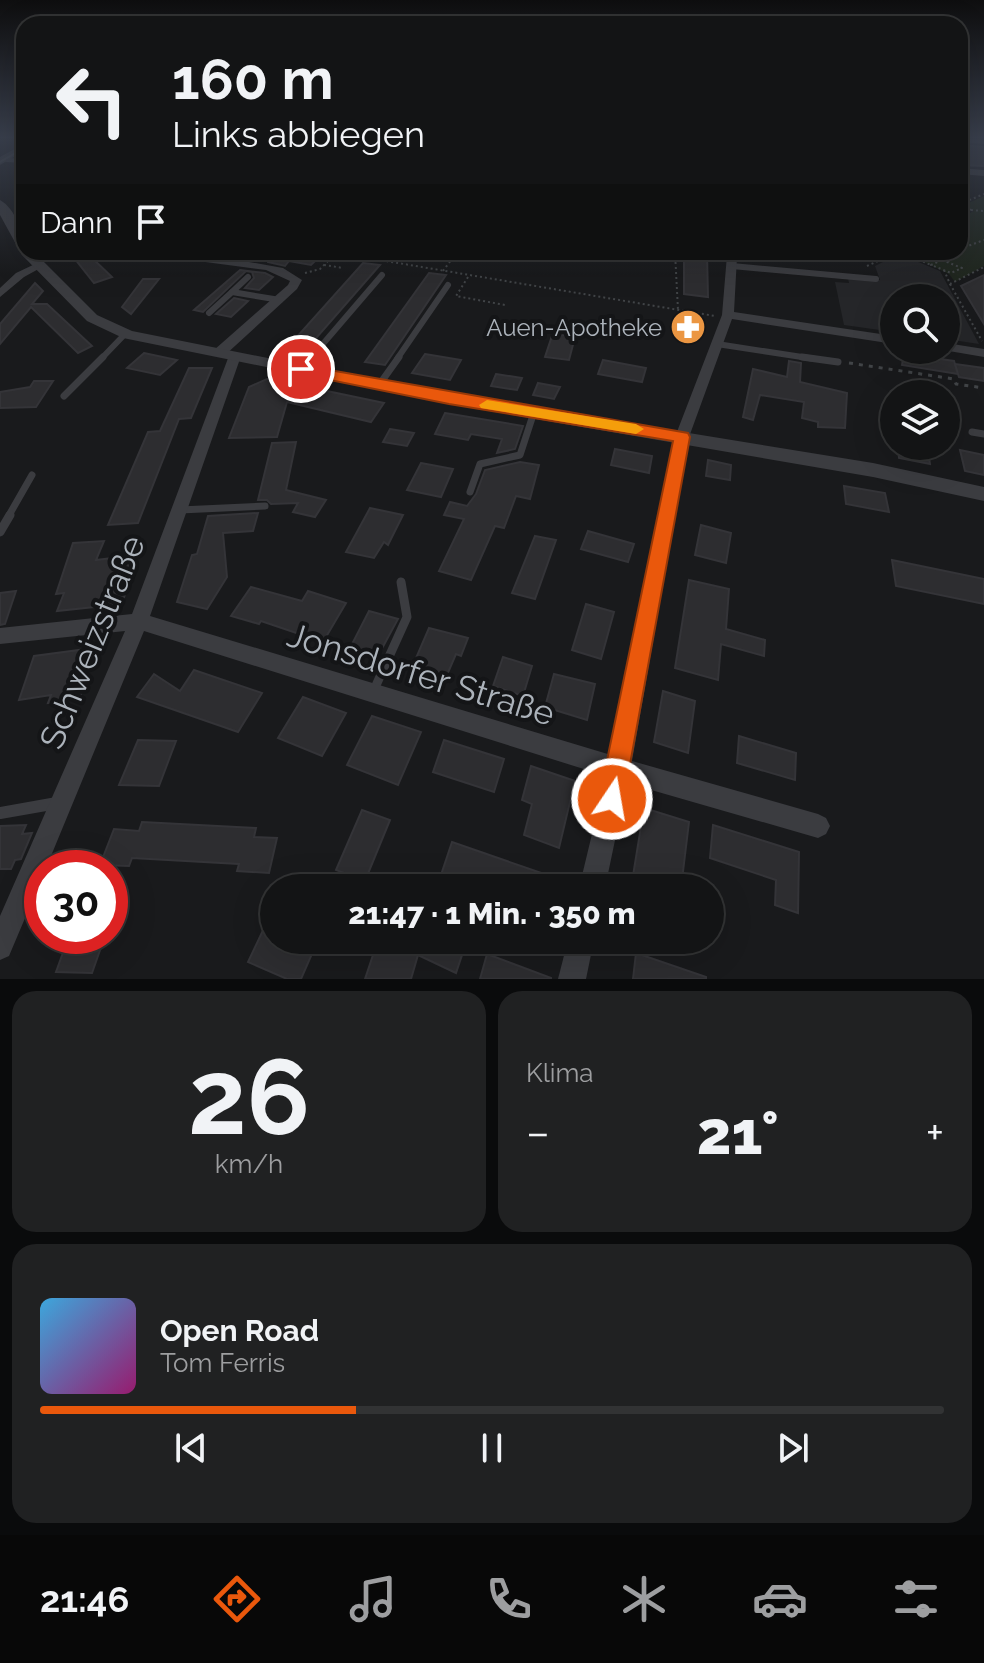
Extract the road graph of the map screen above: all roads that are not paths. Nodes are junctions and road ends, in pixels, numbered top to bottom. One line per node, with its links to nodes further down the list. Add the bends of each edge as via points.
1 (0, 204): 2 (street)
2 (16, 232)
3 (34, 260): 6 (street)
4 (209, 260): 14 (street, via 294,276 293,287)
5 (732, 260): 7 (street)
6 (39, 266): 13 (street); 17 (street, via 92,318)
7 (732, 266): 10 (lane); 16 (street)
8 (382, 275): 24 (lane)
9 (248, 277): 12 (lane)
10 (876, 279)
11 (448, 285): 25 (lane)
12 (232, 292): 14 (lane); 15 (lane)
13 (0, 294)
14 (280, 300): 22 (street)
15 (209, 313)
16 (727, 316): 18 (street); 19 (street)
17 (125, 334): 22 (street); 26 (lane, via 97,359 86,380)
18 (880, 338)
19 (717, 344): 23 (lane); 30 (street)
20 (960, 349): 21 (street)
21 (984, 353)
22 (227, 355): 24 (street); 35 (street, Schweizstraße)
23 (838, 362)
24 (301, 369): 25 (street)
25 (379, 385): 27 (street)
26 (64, 396)
27 (534, 412): 30 (street); 32 (lane, via 520,455 480,464)
28 (972, 432): 29 (lane)
29 (984, 434)
30 (682, 437): 33 (street); 41 (street)
31 (32, 475): 36 (lane)
32 (470, 492)
33 (984, 494)
34 (265, 506): 35 (lane)
35 (179, 510): 38 (street, Schweizstraße)
36 (0, 532)
37 (401, 582): 40 (lane, via 407,617)
38 (139, 621): 39 (street, Jonsdorfer Straße); 40 (street, Jonsdorfer Straße); 42 (street, Schweizstraße)
39 (0, 636)
40 (373, 693): 41 (street, Jonsdorfer Straße)
41 (619, 769): 44 (street, Jonsdorfer Straße); 45 (street)
42 (62, 802): 43 (lane); 46 (street, Schweizstraße)
43 (0, 813)
44 (818, 826)
45 (595, 874)
46 (0, 947)
47 (578, 954): 48 (street)
48 (572, 979)

